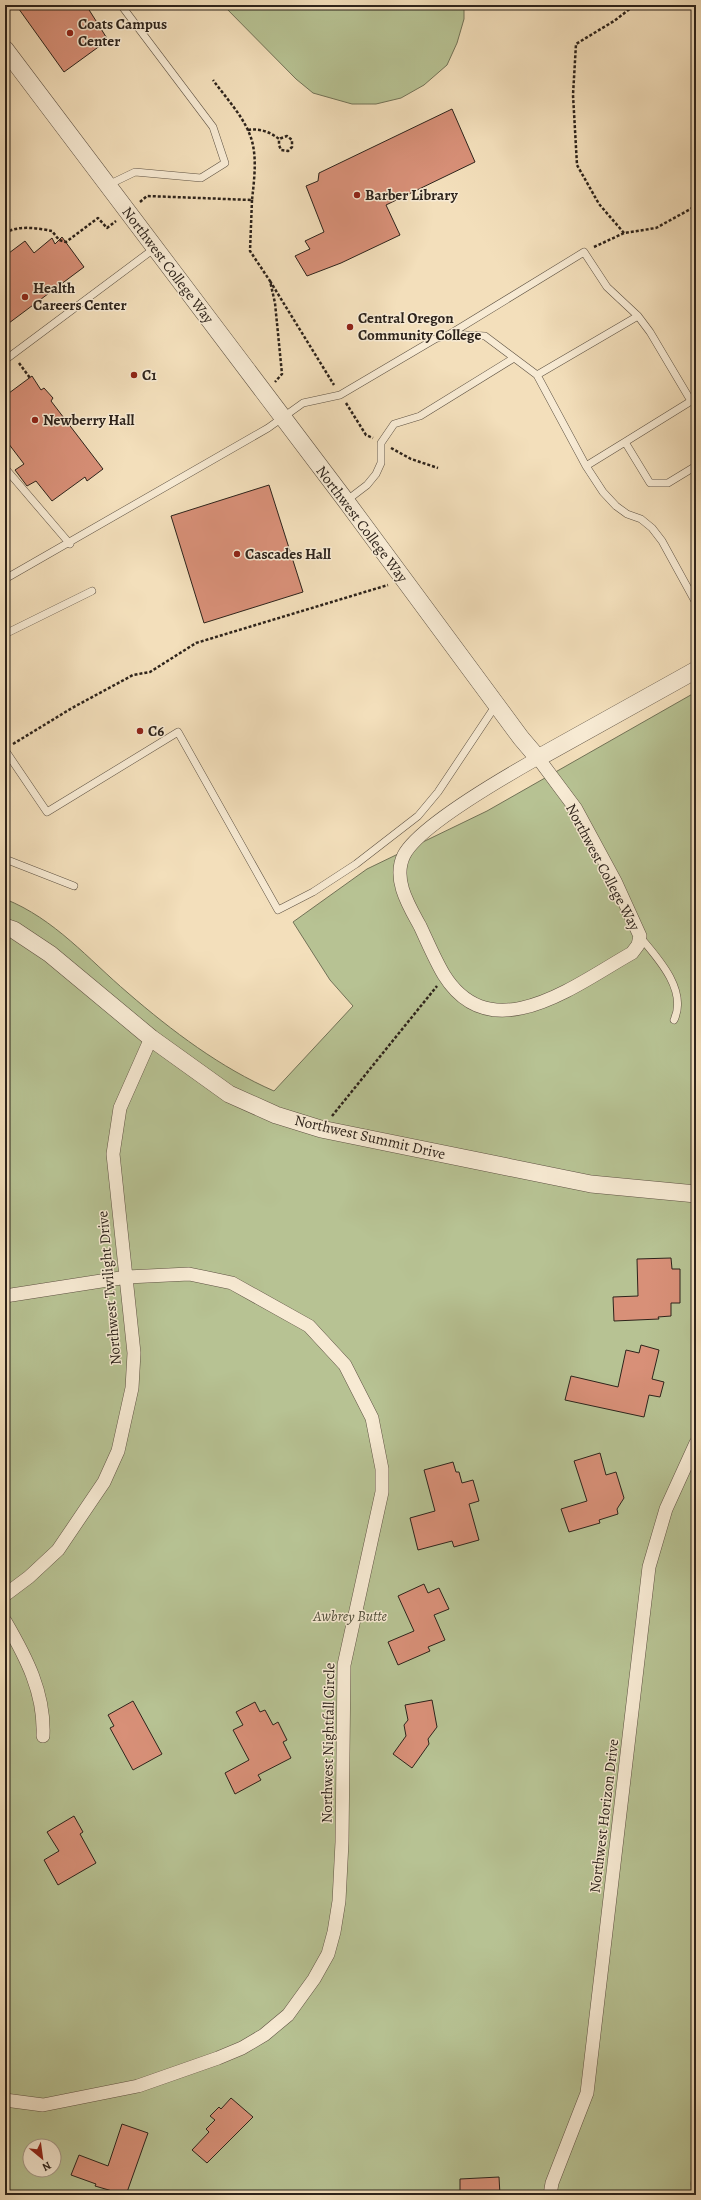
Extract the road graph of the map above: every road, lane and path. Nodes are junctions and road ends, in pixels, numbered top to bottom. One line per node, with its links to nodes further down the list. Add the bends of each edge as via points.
1 (121, 5): 6 (lane, via 213,127 225,163 201,178 135,172)
2 (635, 5): 11 (path, via 576,44 573,95 577,165 599,204)
3 (5, 49): 6 (street, Northwest College Way)
4 (248, 130): 5 (path, via 255,128)
5 (279, 138): 5 (path, via 281,150 288,151 292,147 292,140 287,136)
6 (108, 185): 9 (street, Northwest College Way)
7 (252, 200): 14 (path, via 250,251)
8 (696, 206): 11 (path, via 656,228)
9 (127, 211): 10 (path, via 107,228 98,218 66,242 59,240 52,231 41,229 11,229); 12 (street, Northwest College Way)
10 (5, 233)
11 (624, 233): 13 (path)
12 (155, 248): 18 (lane); 20 (street, Northwest College Way)
13 (584, 252): 15 (lane, via 607,287); 16 (lane)
14 (270, 281): 20 (path, via 275,303 282,374); 21 (path)
15 (638, 316): 19 (lane); 22 (lane)
16 (450, 334): 17 (lane, via 485,336); 21 (lane, via 435,339)
17 (514, 358): 19 (lane); 28 (lane, via 420,416 394,424 381,443 381,463 376,474 367,485)
18 (5, 360)
19 (537, 375): 25 (lane)
20 (263, 392): 23 (street, Northwest College Way)
21 (340, 395): 23 (lane, via 303,403)
22 (693, 400): 24 (lane)
23 (283, 418): 28 (street, Northwest College Way); 29 (lane)
24 (625, 442): 25 (lane); 26 (lane, via 650,483 668,483)
25 (586, 466): 33 (lane, via 616,506 652,528 662,541)
26 (696, 466)
27 (5, 468): 29 (lane)
28 (346, 501): 30 (street, Northwest College Way)
29 (70, 544): 31 (lane)
30 (401, 577): 36 (street, Northwest College Way); 37 (path, via 387,586 196,644 150,672 133,674)
31 (5, 579)
32 (92, 591): 34 (lane)
33 (696, 604)
34 (5, 634)
35 (696, 670): 38 (street)
36 (496, 704): 37 (lane, via 438,792 418,816 356,864 313,892 278,910 178,732 47,812); 38 (street, Northwest College Way)
37 (7, 748)
38 (538, 758): 42 (street, Northwest College Way, via 576,809 615,881); 43 (street, via 445,816 414,842 404,854 400,865 406,899)
39 (5, 859): 40 (lane)
40 (74, 886)
41 (5, 927): 45 (street, Northwest Summit Drive, via 14,930 50,954)
42 (640, 936): 43 (street, via 638,945 632,953 545,1003 508,1012 485,1009 464,997); 44 (lane, Northwest College Way, via 662,963 675,991 679,1003)
43 (445, 976): 46 (path)
44 (674, 1020)
45 (151, 1038): 46 (street, Northwest Summit Drive, via 229,1094 276,1115); 48 (street, Northwest Twilight Drive, via 120,1108 115,1130 114,1179)
46 (321, 1129): 47 (street, Northwest Summit Drive, via 591,1184)
47 (696, 1194)
48 (127, 1276): 49 (street, Northwest Nightfall Circle); 51 (street, Northwest Twilight Drive, via 134,1353 133,1374 118,1452 104,1482 58,1550); 54 (street, Northwest Nightfall Circle, via 189,1274 232,1283 309,1326 345,1366 372,1418 382,1468 382,1492 344,1665 342,1842 337,1917 328,1954 303,1997 288,2015 264,2035 242,2048 138,2086 44,2105)
49 (5, 1296)
50 (696, 1443): 55 (street, Northwest Horizon Drive, via 666,1509 649,1567 587,2093 552,2183)
51 (5, 1595)
52 (5, 1621): 53 (street, via 27,1659 35,1680 44,1716)
53 (43, 1736)
54 (5, 2100)
55 (550, 2195)

